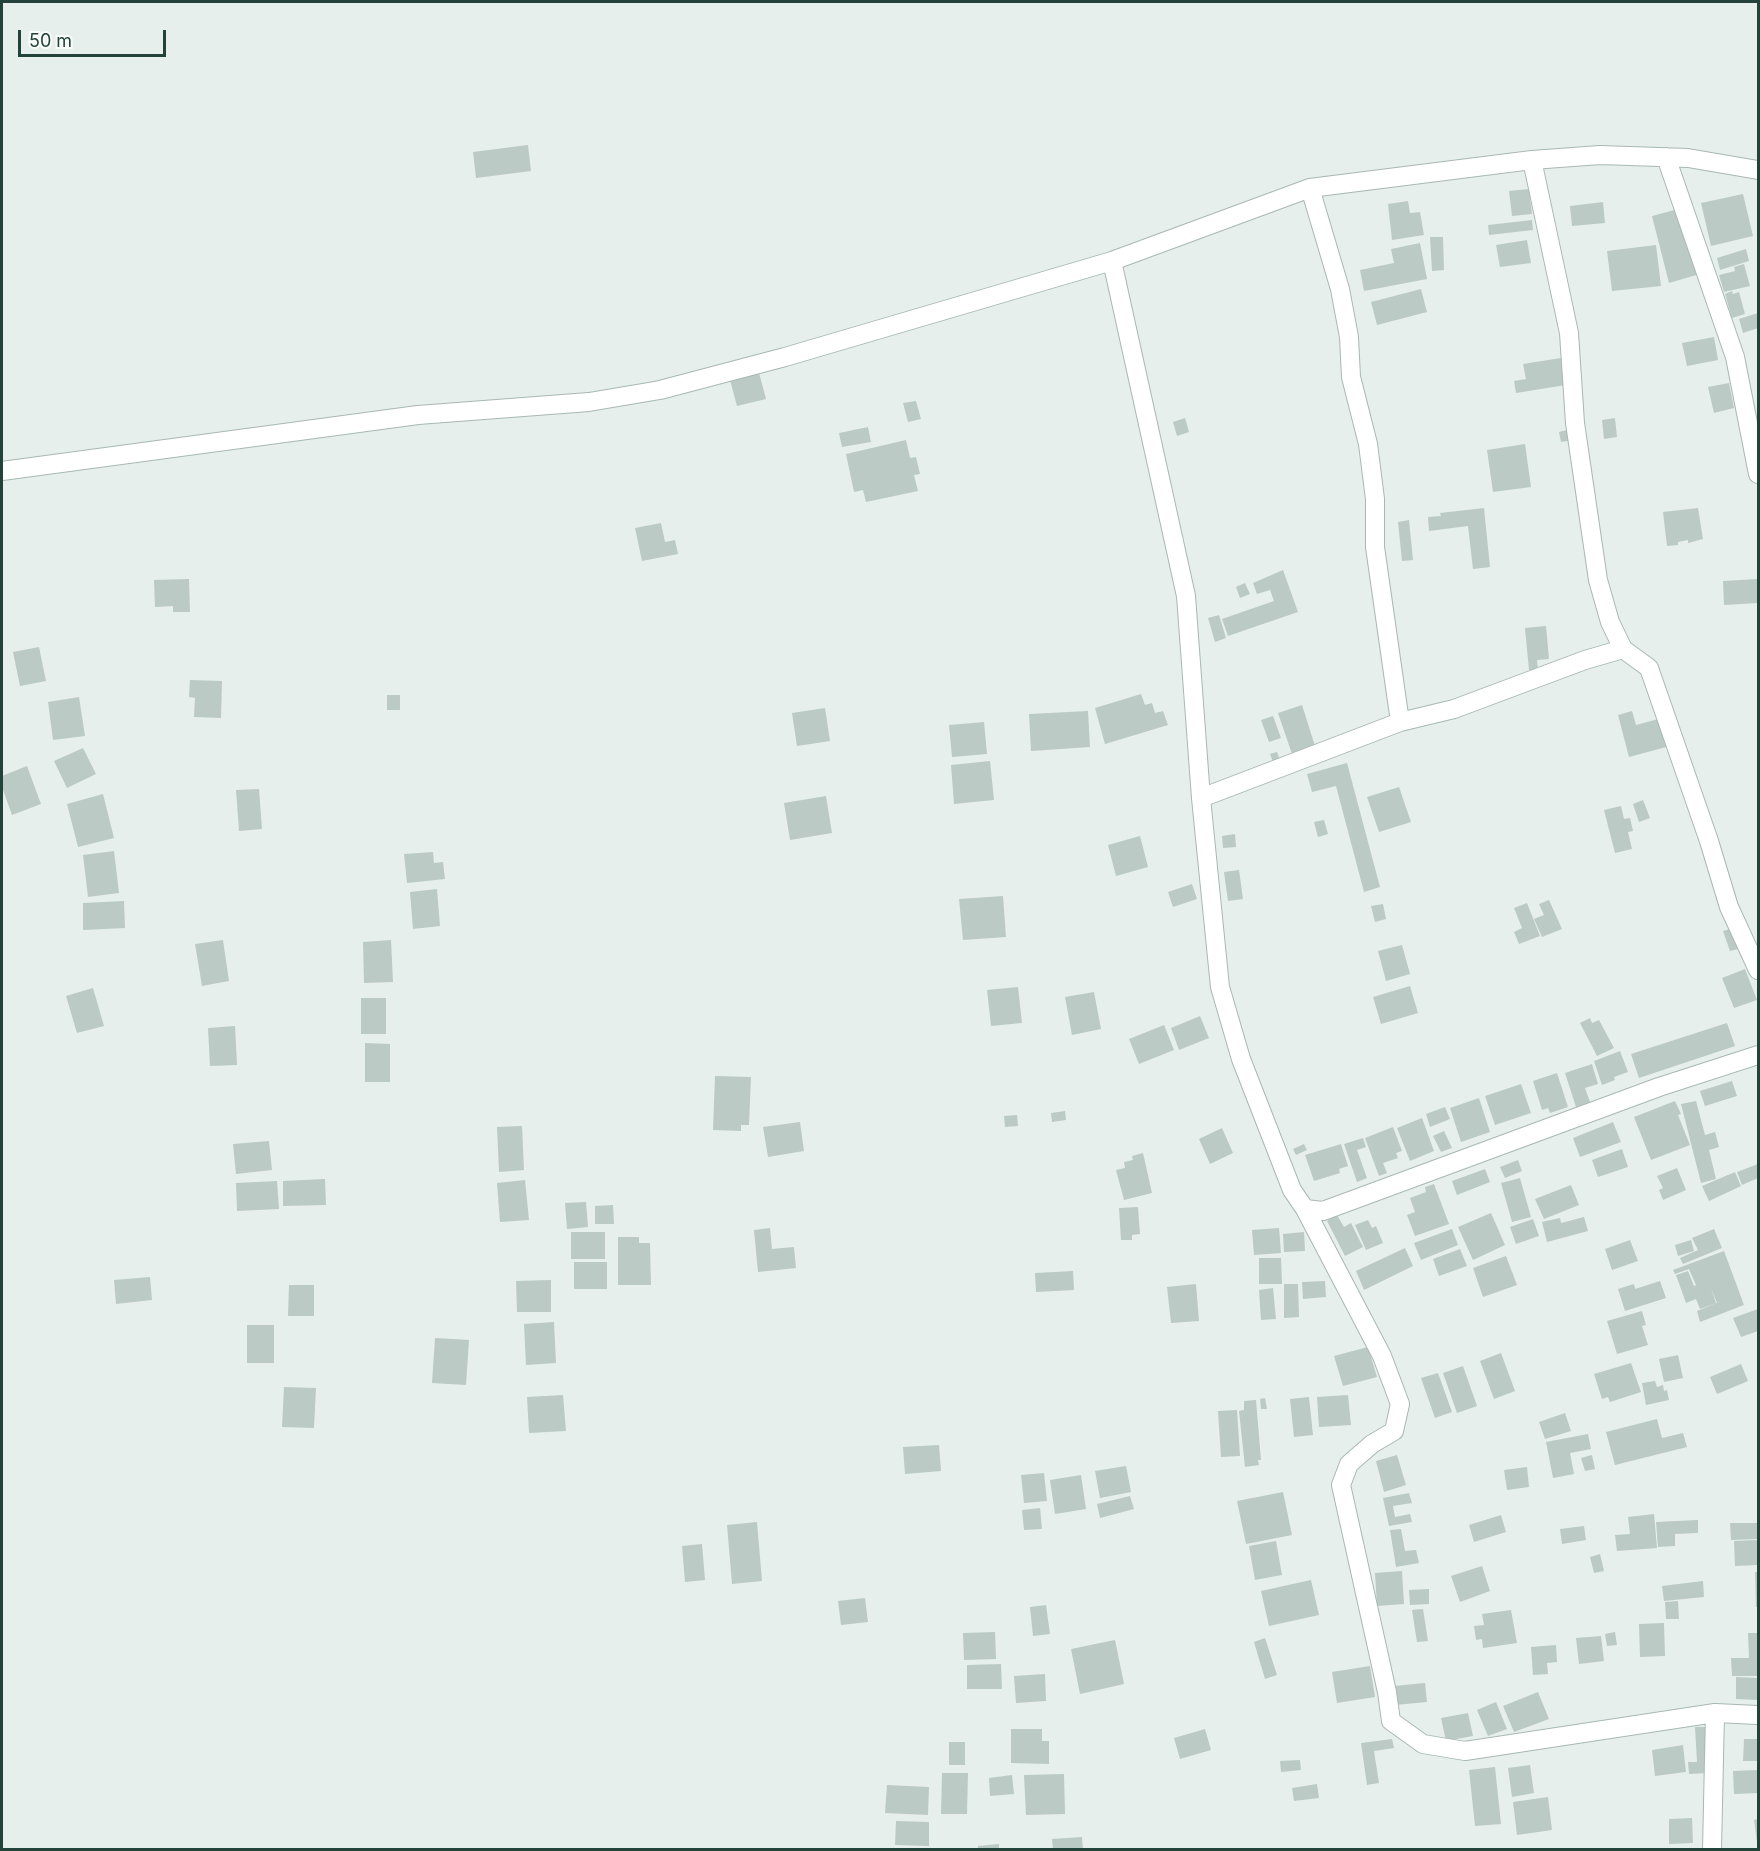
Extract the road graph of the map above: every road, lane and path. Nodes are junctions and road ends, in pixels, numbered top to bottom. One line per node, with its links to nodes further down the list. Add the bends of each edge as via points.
1 (1666, 157): 2 (street, via 1600,155); 3 (street); 7 (street, via 1735,357)
2 (1532, 160): 4 (street); 8 (street, via 1569,333 1575,423 1598,580 1610,622)
3 (1758, 170)
4 (1310, 188): 5 (street); 9 (street, via 1340,290 1351,376 1368,444 1375,499 1375,547)
5 (1112, 261): 6 (street, via 660,390 589,402 418,415); 10 (street, via 1186,596)
6 (2, 471)
7 (1758, 474)
8 (1623, 649): 9 (street, via 1454,709); 11 (street, via 1649,668 1729,907)
9 (1400, 722): 10 (street)
10 (1202, 798): 13 (street, via 1220,987 1241,1059 1293,1190)
11 (1758, 970)
12 (1758, 1055): 13 (street, via 1323,1211)
13 (1305, 1209): 14 (street, via 1382,1356 1400,1404 1394,1431 1349,1464 1341,1485 1391,1721 1423,1744 1465,1751)
14 (1715, 1713): 15 (street); 16 (street)
15 (1758, 1715)
16 (1712, 1850)

